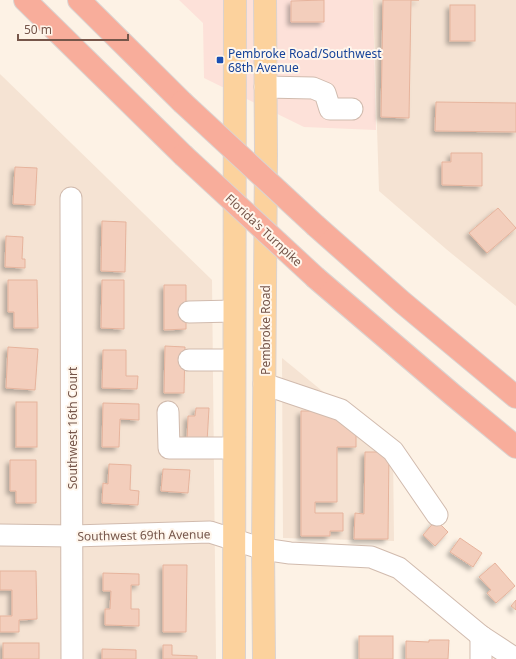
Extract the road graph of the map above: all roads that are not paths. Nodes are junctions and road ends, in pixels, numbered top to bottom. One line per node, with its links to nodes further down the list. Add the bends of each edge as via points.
1 (25, 0): 15 (highway, Florida's Turnpike, bridge, via 183,155 316,278)
2 (79, 0): 13 (highway, bridge, via 182,102 316,226)
3 (235, 0): 8 (main road)
4 (265, 0): 5 (main road, Pembroke Road)
5 (266, 87): 6 (street, via 313,88 325,93 330,109); 12 (main road, Pembroke Road)
6 (352, 109)
7 (71, 198): 19 (street, Southwest 16th Court)
8 (234, 311): 9 (street); 11 (main road)
9 (189, 312)
10 (189, 360): 11 (street)
11 (234, 360): 16 (main road)
12 (264, 384): 17 (street, via 342,410 393,451); 21 (main road, Pembroke Road)
13 (516, 397)
14 (168, 412): 16 (street, via 168,448)
15 (516, 446)
16 (234, 448): 20 (main road)
17 (436, 515)
18 (0, 535): 19 (street, Southwest 69th Avenue)
19 (73, 536): 20 (street, Southwest 69th Avenue, via 210,532); 23 (street, Southwest 16th Court)
20 (234, 539): 21 (street, Southwest 69th Avenue); 24 (main road)
21 (263, 549): 22 (street, Southwest 69th Avenue, via 371,557 399,568); 25 (main road, Pembroke Road)
22 (481, 636): 26 (street); 27 (street, Southwest 69th Avenue)
23 (72, 659)
24 (234, 659)
25 (264, 659)
26 (481, 659)
27 (516, 659)

